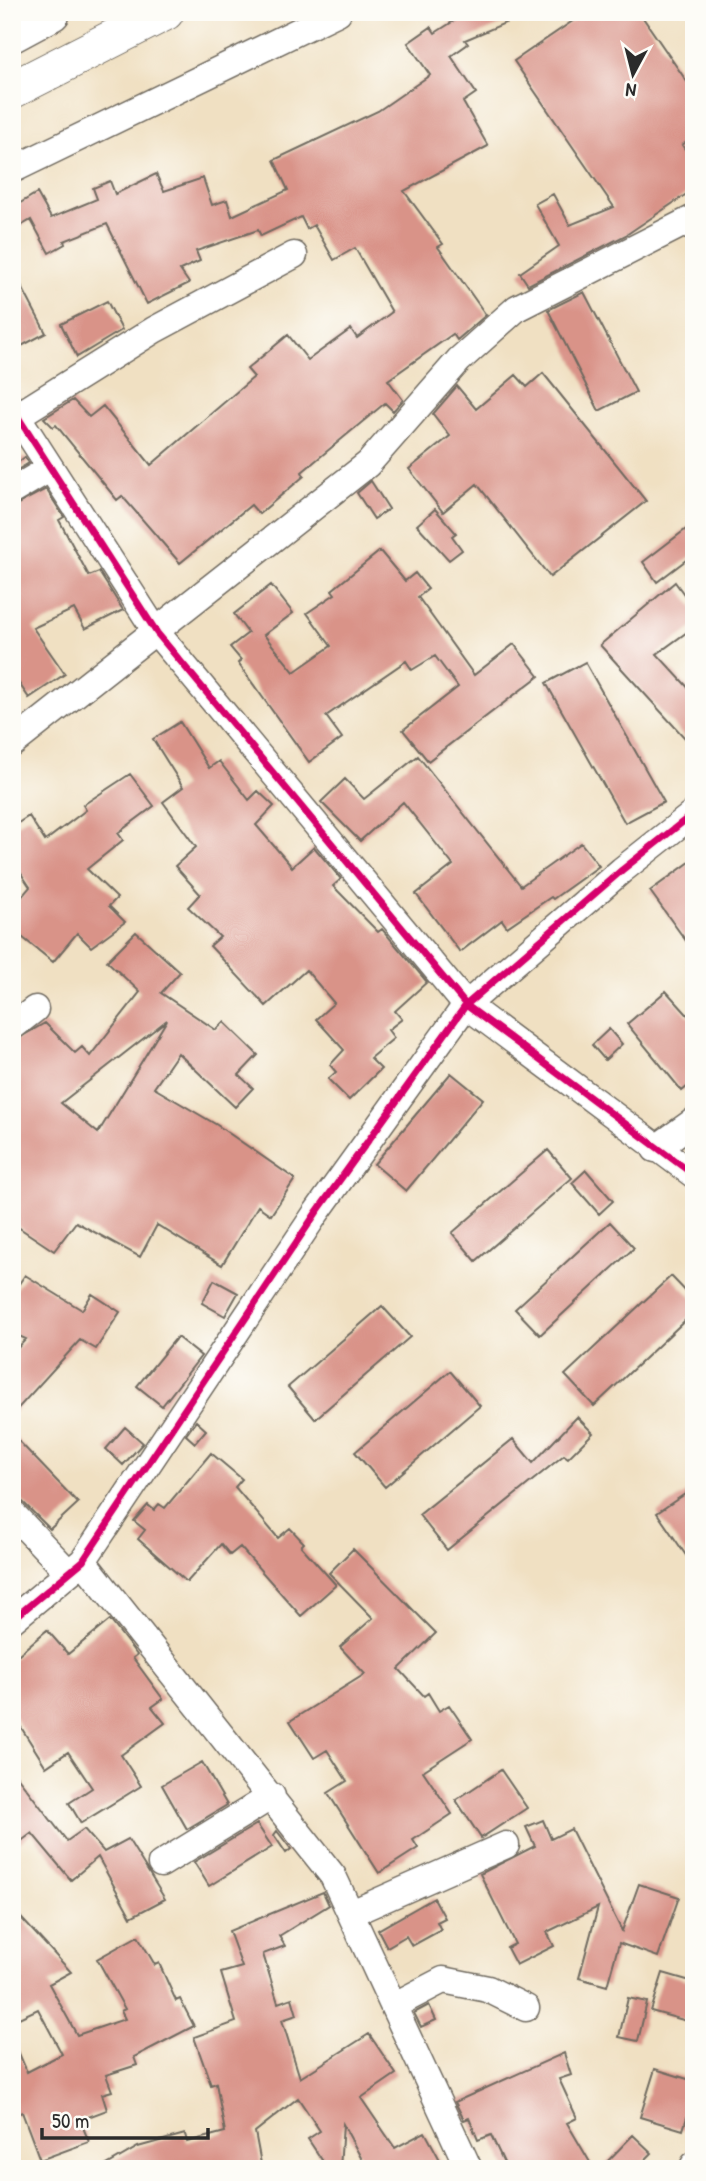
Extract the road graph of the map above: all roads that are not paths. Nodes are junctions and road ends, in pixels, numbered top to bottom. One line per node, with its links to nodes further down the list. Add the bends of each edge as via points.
1 (51, 12): 4 (highway)
2 (165, 12): 5 (main road)
3 (338, 12): 6 (street)
4 (12, 33)
5 (12, 90)
6 (12, 170)
7 (694, 218): 12 (street, via 517,308 459,360 368,464)
8 (294, 255): 9 (street)
9 (15, 412): 10 (street)
10 (49, 469): 11 (street); 12 (street)
11 (12, 491)
12 (157, 633): 13 (street); 15 (street)
13 (12, 744)
14 (694, 813): 15 (street)
15 (466, 1004): 19 (street); 22 (street, via 316,1213)
16 (35, 1009): 17 (street)
17 (12, 1027)
18 (694, 1121): 19 (street)
19 (655, 1149): 20 (street)
20 (694, 1175)
21 (12, 1513): 22 (street)
22 (76, 1566): 23 (street); 24 (street)
23 (12, 1620)
24 (272, 1796): 26 (street); 27 (street, via 333,1876)
25 (506, 1845): 27 (street)
26 (160, 1864)
27 (352, 1913): 28 (street)
28 (395, 2005): 29 (street, via 443,1980 488,1989); 30 (street)
29 (526, 2008)
30 (469, 2169)

